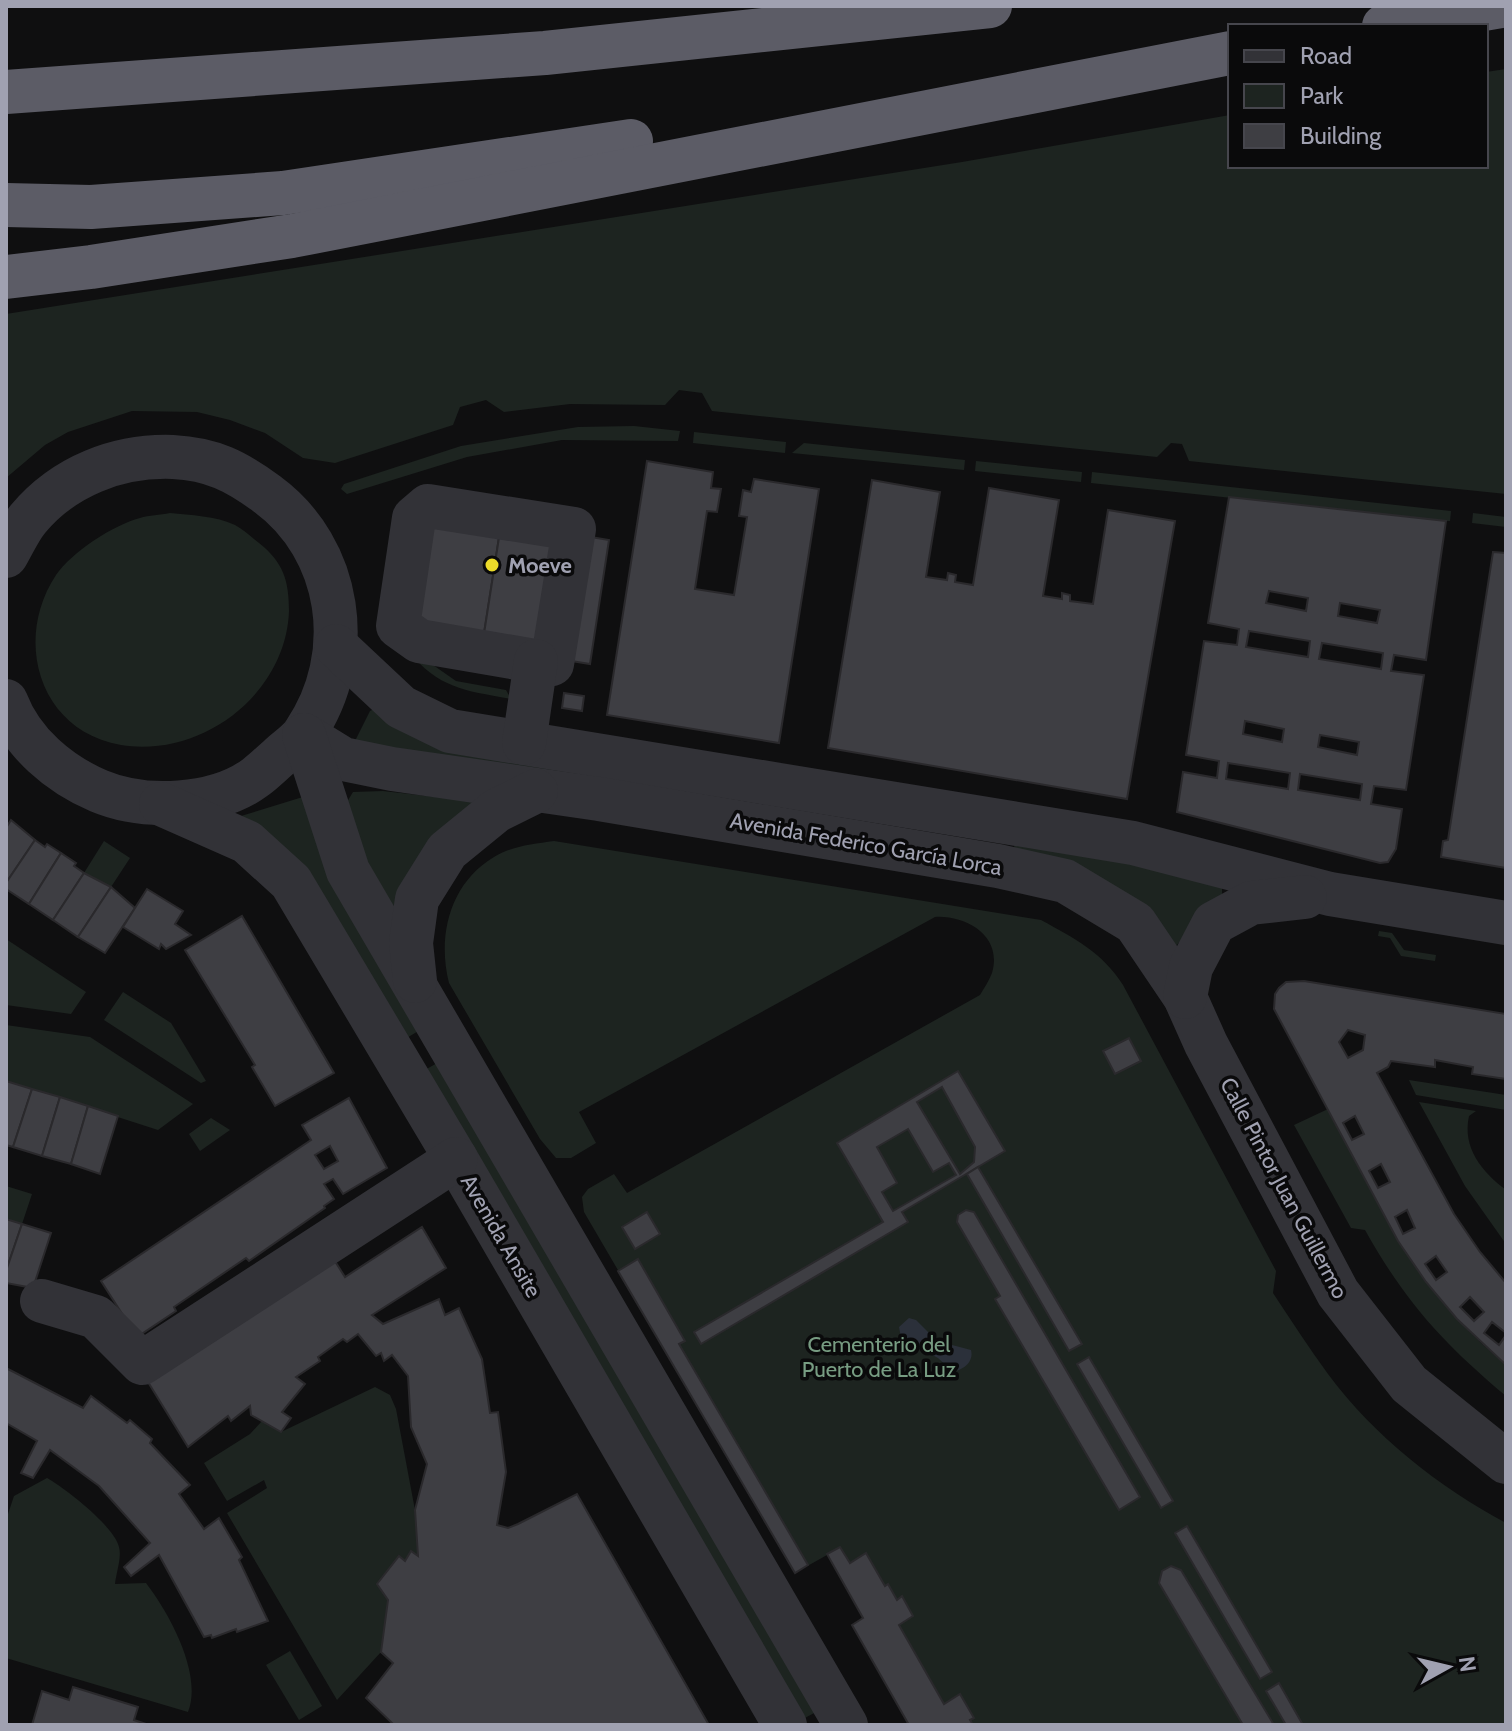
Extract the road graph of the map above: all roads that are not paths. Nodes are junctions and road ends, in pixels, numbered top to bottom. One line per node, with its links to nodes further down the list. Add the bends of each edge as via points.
1 (990, 6): 6 (highway, via 545,53)
2 (1501, 6): 3 (highway)
3 (1396, 24)
4 (1228, 52): 7 (highway, via 283,193 91,207)
5 (1228, 52): 8 (highway, via 292,236)
6 (6, 92)
7 (6, 205)
8 (6, 277)
9 (6, 556): 11 (street, via 28,520 61,488 102,466 147,456 193,458 237,472 300,523 320,555)
10 (405, 577): 11 (street); 13 (street, via 398,626 419,641); 13 (street, via 414,518 428,506 574,529 552,664)
11 (332, 591): 12 (street)
12 (336, 646): 15 (street, via 328,683); 16 (street, Avenida Federico García Lorca, via 401,707 450,731)
13 (536, 661): 16 (street)
14 (8, 709): 18 (street, via 39,752 74,780 116,798)
15 (304, 735): 17 (street, Avenida Federico García Lorca, via 343,759); 18 (street, via 254,779 209,798); 21 (street, via 348,871)
16 (524, 743): 19 (street, Avenida Federico García Lorca, via 1133,843)
17 (536, 791): 21 (street, via 496,811 447,851 417,899 411,943); 22 (street, Avenida Federico García Lorca, via 1065,881 1135,923)
18 (161, 804): 23 (street, Avenida Ansite, via 247,842 291,882)
19 (1330, 894): 20 (street, Avenida Federico García Lorca); 22 (street, Avenida Federico García Lorca, via 1251,903 1214,923 1191,967)
20 (1506, 923)
21 (415, 983): 27 (street)
22 (1185, 997): 25 (street, Calle Pintor Juan Guillermo, via 1338,1293 1409,1384)
23 (456, 1159): 24 (street, via 142,1363 96,1317); 26 (street, Avenida Ansite)
24 (42, 1301)
25 (1506, 1462)
26 (785, 1725)
27 (846, 1725)

